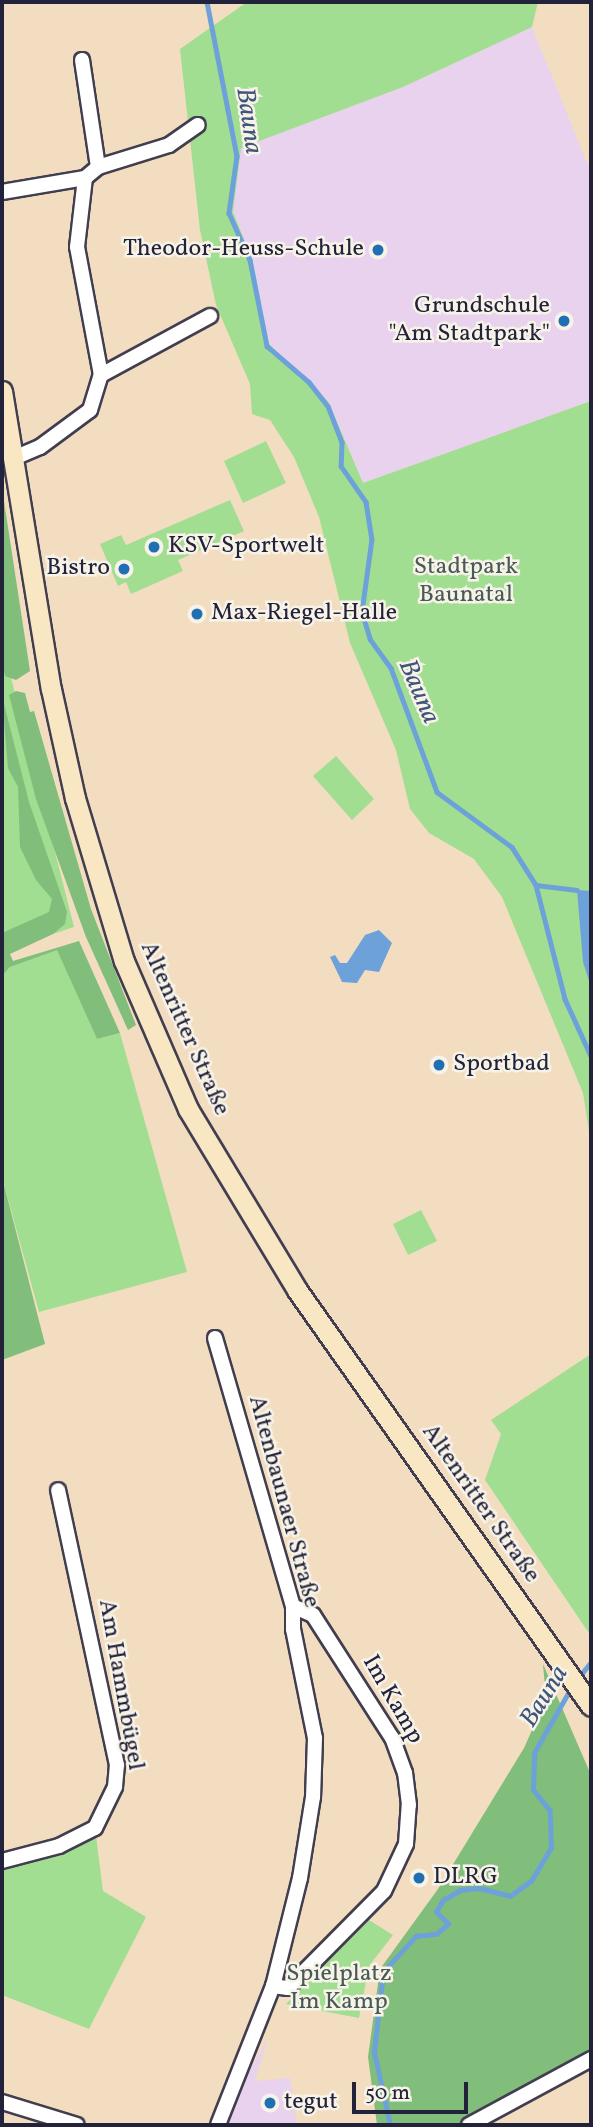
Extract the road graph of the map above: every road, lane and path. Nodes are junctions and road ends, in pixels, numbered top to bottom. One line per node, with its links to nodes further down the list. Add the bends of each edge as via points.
1 (82, 60): 3 (street)
2 (198, 125): 3 (street, via 169,145)
3 (98, 167): 4 (street)
4 (85, 178): 5 (street); 7 (street, via 77,247)
5 (2, 192)
6 (209, 316): 7 (street)
7 (101, 375): 9 (street, via 90,410 40,447)
8 (2, 391): 9 (main road, Altenritter Straße)
9 (15, 458): 13 (main road, Altenritter Straße, via 60,732 124,961 188,1109 297,1290)
10 (215, 1338): 12 (street, Altenbaunaer Straße)
11 (58, 1490): 14 (street, Am Hammbügel, via 117,1765 115,1787 95,1828 60,1846)
12 (293, 1606): 15 (street, Altenbaunaer Straße, via 293,1629 315,1738 313,1797 300,1878); 15 (street, Im Kamp, via 313,1615 392,1738 405,1773 409,1805 406,1844 384,1891 288,1988)
13 (590, 1704)
14 (2, 1860)
15 (273, 1986): 19 (street, Altenbaunaer Straße)
16 (591, 2059): 20 (street)
17 (2, 2102): 18 (street)
18 (77, 2125)
19 (218, 2125)
20 (469, 2125)

